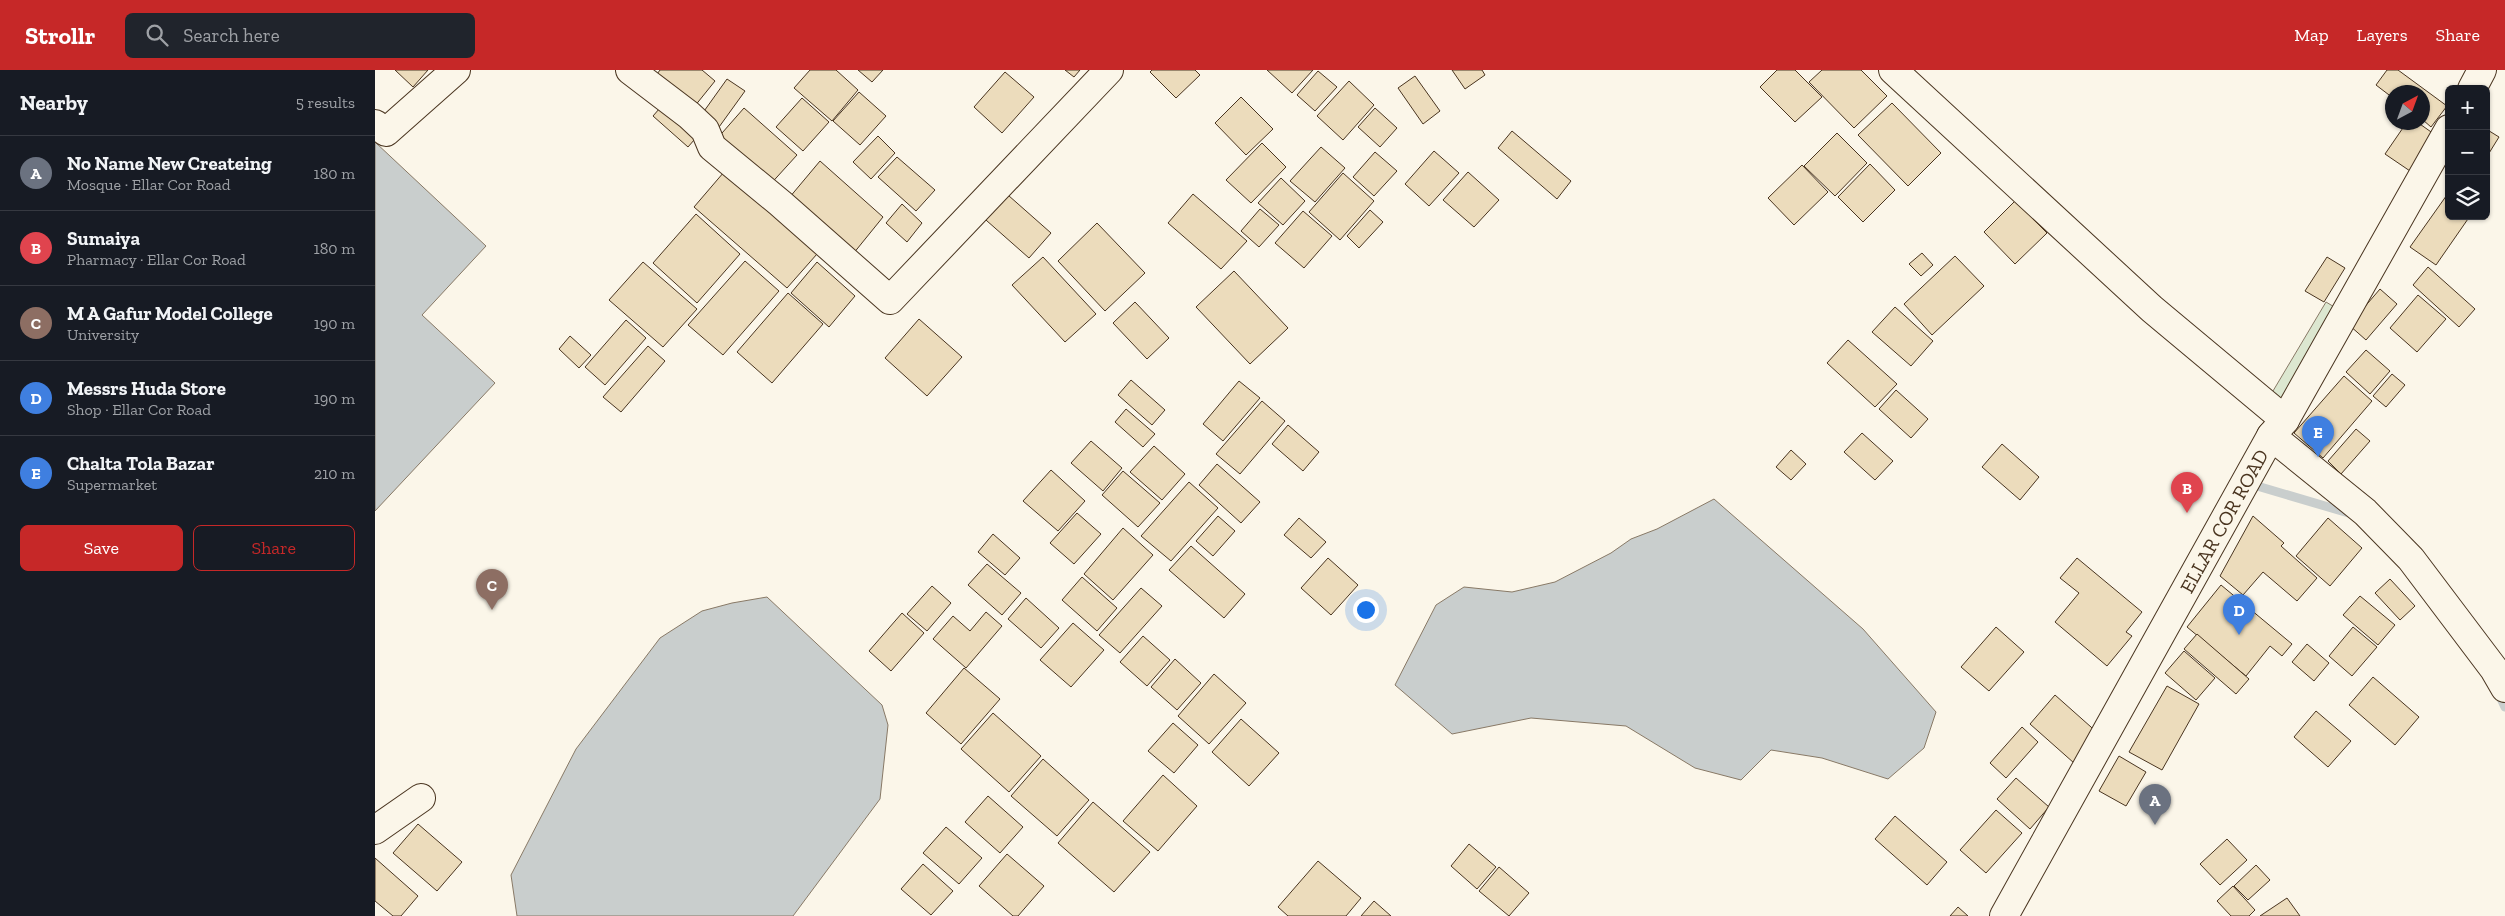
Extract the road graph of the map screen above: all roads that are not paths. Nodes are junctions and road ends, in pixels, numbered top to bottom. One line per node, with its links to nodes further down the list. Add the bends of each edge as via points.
1 (456, 70): 7 (street)
2 (630, 70): 3 (street, via 689,115 705,130 712,147 890,300)
3 (1109, 70)
4 (1893, 70): 9 (street)
5 (2482, 70): 6 (street)
6 (2473, 85)
7 (381, 128)
8 (2448, 130): 9 (street, ELLAR COR ROAD)
9 (2278, 428): 10 (street, via 2411,559); 13 (street, ELLAR COR ROAD)
10 (2505, 688)
11 (421, 798): 12 (street)
12 (375, 830)
13 (2004, 916)

